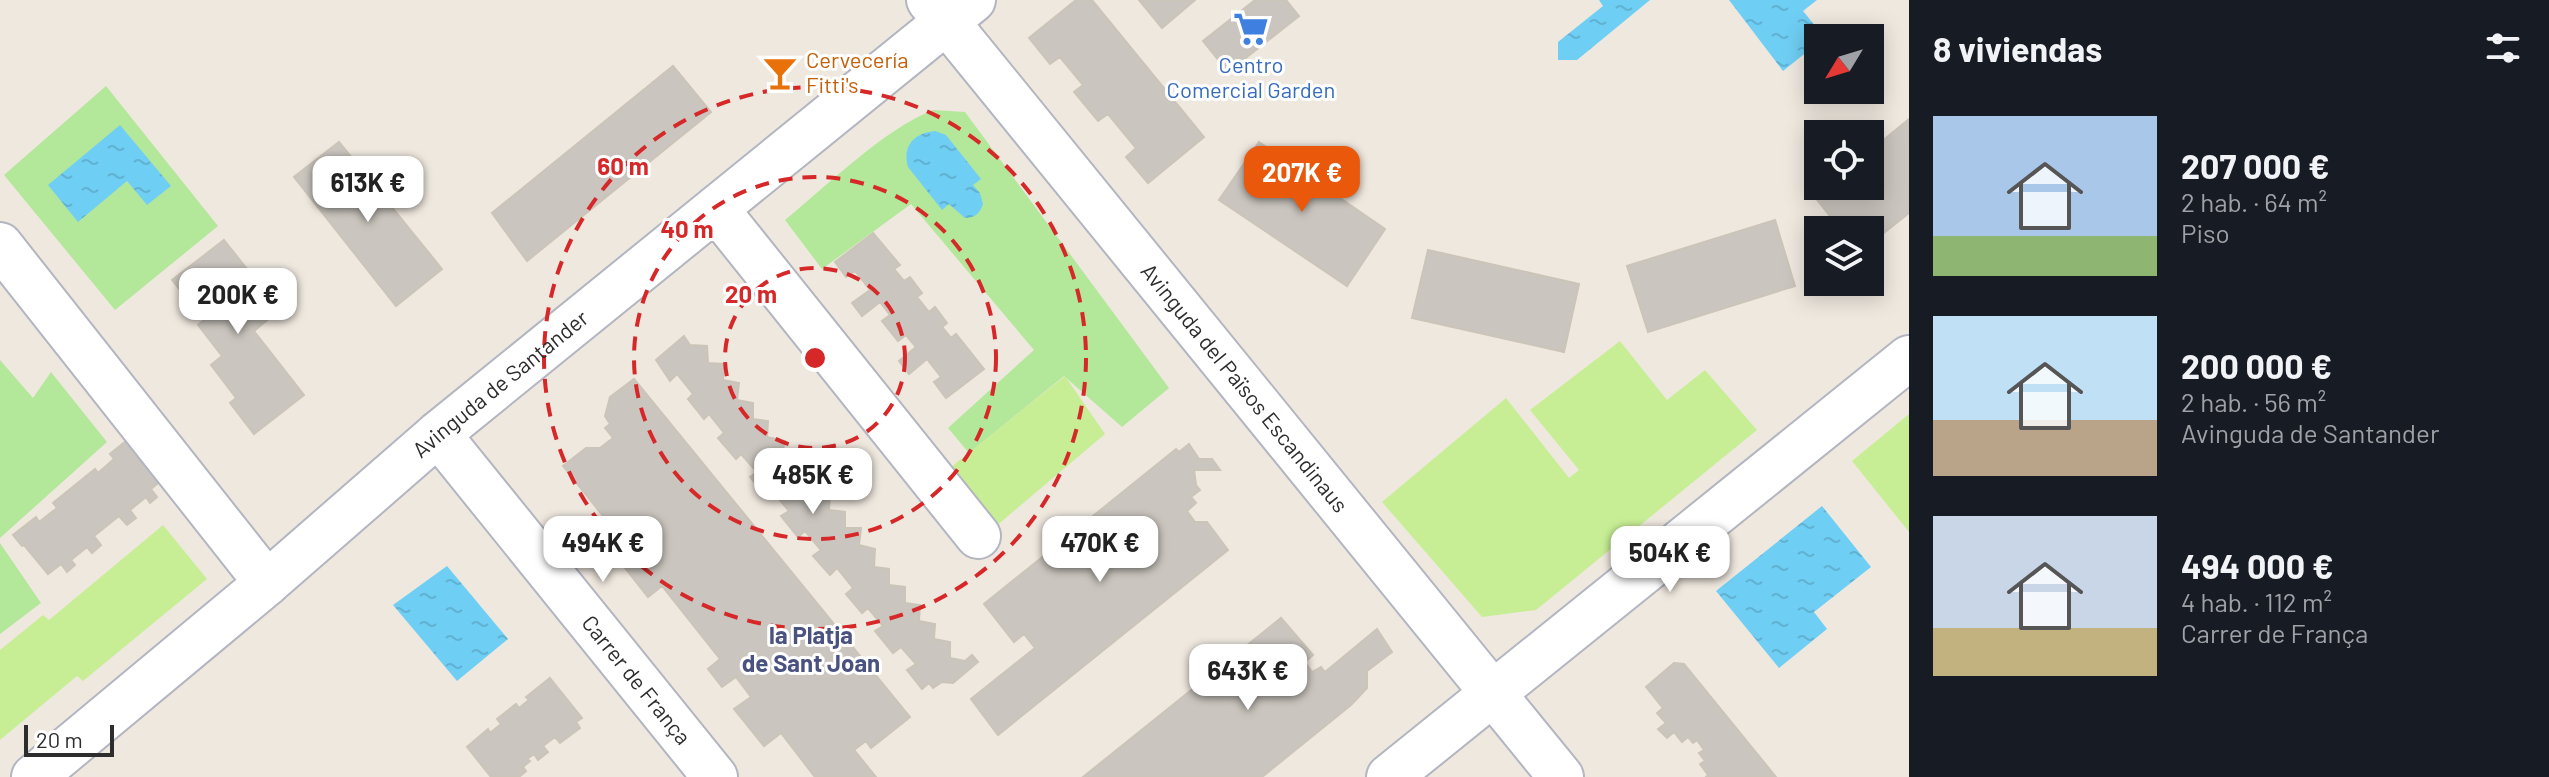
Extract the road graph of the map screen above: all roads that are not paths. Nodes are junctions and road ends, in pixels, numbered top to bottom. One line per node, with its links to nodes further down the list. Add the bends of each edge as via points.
1 (950, 7): 2 (street, Avinguda de Santander); 8 (street, Avinguda del Països Escandinaus)
2 (716, 209): 5 (street, Avinguda de Santander); 6 (street)
3 (0, 245): 7 (street)
4 (1909, 358): 8 (street)
5 (438, 434): 7 (street, Avinguda de Santander); 10 (street, Carrer de França)
6 (978, 536)
7 (267, 583): 9 (street, Avinguda de Santander)
8 (1492, 693): 11 (street); 12 (street, Avinguda del Països Escandinaus)
9 (34, 777)
10 (715, 777)
11 (1389, 777)
12 (1561, 777)

